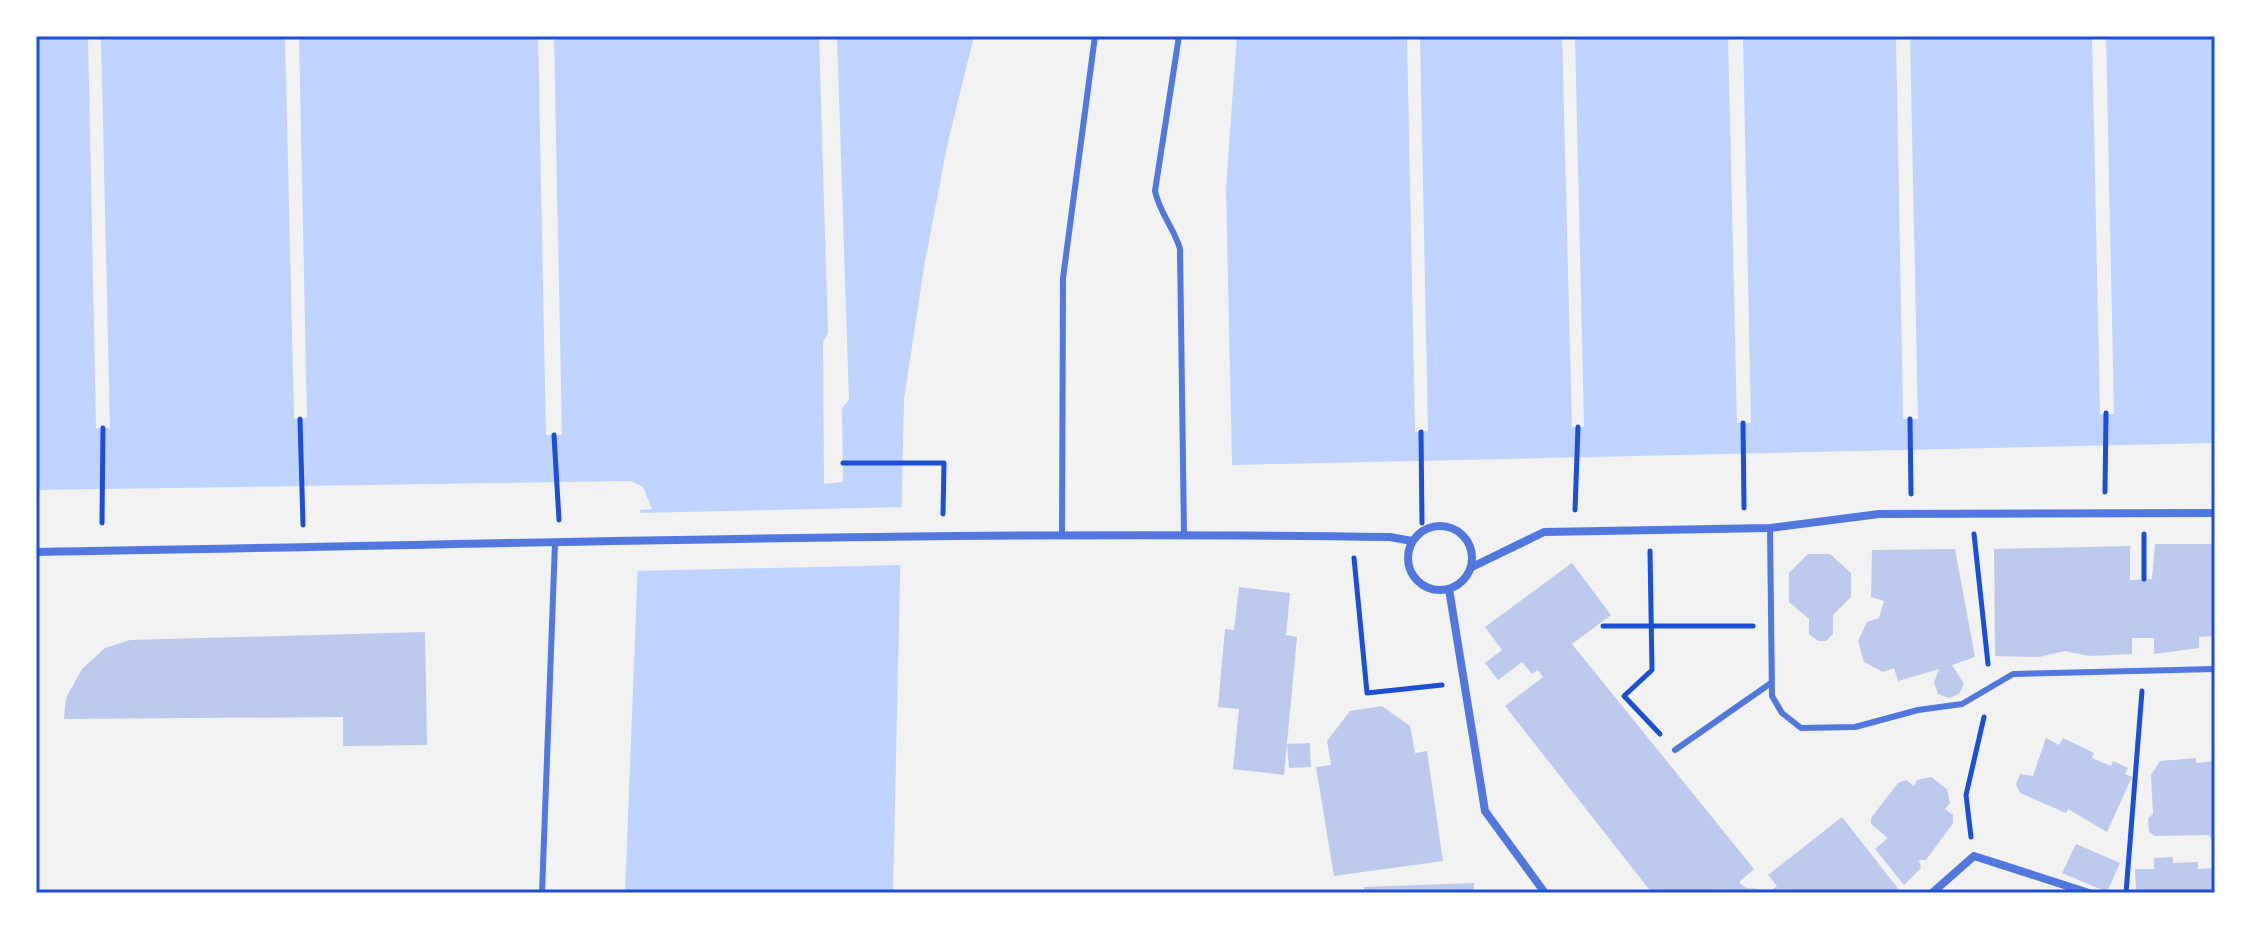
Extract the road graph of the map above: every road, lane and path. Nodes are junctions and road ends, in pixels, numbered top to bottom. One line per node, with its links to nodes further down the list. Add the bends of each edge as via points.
1 (1095, 36): 27 (lane, via 1063,278)
2 (1179, 36): 25 (lane, via 1155,191 1180,249)
3 (2106, 413): 12 (path)
4 (300, 419): 19 (path)
5 (1910, 419): 13 (path)
6 (1743, 423): 14 (path)
7 (1578, 427): 15 (path)
8 (103, 428): 21 (path)
9 (1421, 432): 23 (path)
10 (554, 435): 20 (path)
11 (843, 463): 26 (path, via 944,463)
12 (2105, 466)
13 (1910, 471)
14 (1744, 482)
15 (1575, 487)
16 (1972, 513): 17 (street); 22 (street, via 1879,514); 42 (path)
17 (2144, 513): 18 (street); 33 (path)
18 (2215, 513)
19 (301, 518)
20 (559, 521)
21 (102, 523)
22 (1770, 528): 24 (street); 35 (lane)
23 (1423, 530): 29 (street); 32 (street, via 1445,525 1465,535)
24 (1650, 531): 32 (street, via 1544,532); 37 (path)
25 (1184, 534): 27 (street); 28 (street)
26 (942, 535): 27 (street); 30 (street)
27 (1062, 535)
28 (1352, 536): 29 (street); 40 (path, via 1367,693)
29 (1412, 541): 34 (street, via 1411,573 1427,587)
30 (555, 543): 31 (street); 45 (lane)
31 (36, 552)
32 (1472, 567): 34 (street)
33 (2144, 579)
34 (1449, 589): 40 (street)
35 (1770, 625): 37 (path); 41 (lane)
36 (1603, 626): 37 (path)
37 (1650, 626): 43 (path, via 1652,670 1624,696)
38 (2215, 669): 39 (lane)
39 (2144, 672): 42 (lane, via 2013,674); 49 (path)
40 (1463, 683): 46 (street, via 1485,811)
41 (1771, 683): 42 (lane, via 1782,713 1813,731 1962,704); 43 (lane)
42 (1990, 685): 44 (path, via 1966,795)
43 (1675, 750)
44 (1974, 856): 47 (street); 48 (street)
45 (542, 893)
46 (1545, 893)
47 (1932, 893)
48 (2089, 893)
49 (2126, 893)

